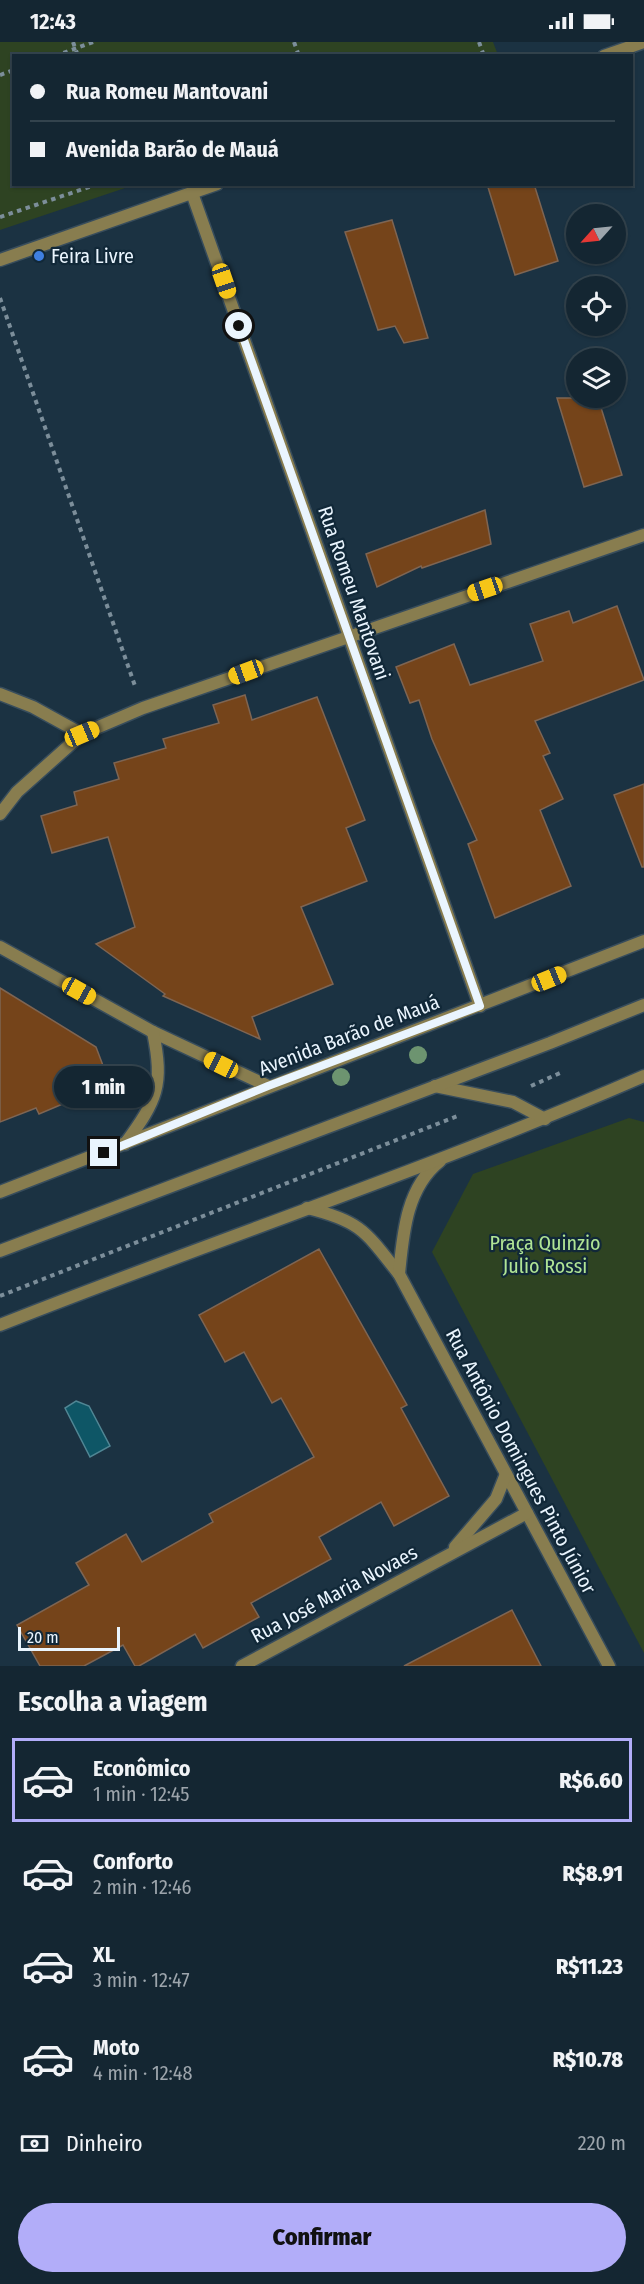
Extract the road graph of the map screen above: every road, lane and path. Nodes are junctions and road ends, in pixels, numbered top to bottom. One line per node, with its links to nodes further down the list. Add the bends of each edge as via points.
1 (74, 42): 4 (path)
2 (93, 42): 4 (path)
3 (644, 42): 7 (street)
4 (76, 48): 5 (path); 6 (path)
5 (60, 54)
6 (78, 54)
7 (610, 54)
8 (92, 186): 11 (path)
9 (211, 186): 10 (street)
10 (192, 193): 12 (street); 15 (street, Rua Romeu Mantovani)
11 (0, 217)
12 (0, 260)
13 (0, 298): 17 (path)
14 (644, 535): 15 (street)
15 (349, 636): 17 (street); 23 (street, Rua Romeu Mantovani)
16 (0, 694): 18 (street)
17 (143, 708): 18 (street)
18 (82, 734): 19 (street, via 17,792)
19 (0, 814)
20 (644, 941): 23 (street, Avenida Barão de Mauá)
21 (0, 947): 24 (street)
22 (644, 1005): 28 (street)
23 (480, 1006): 27 (street, Avenida Barão de Mauá)
24 (153, 1032): 27 (street); 31 (street, via 159,1081 146,1115)
25 (560, 1073): 29 (path)
26 (644, 1076): 30 (street)
27 (268, 1086): 31 (street, Avenida Barão de Mauá)
28 (433, 1086): 29 (street); 35 (street)
29 (502, 1099): 30 (street); 37 (path)
30 (545, 1119): 32 (street)
31 (124, 1145): 33 (street, Avenida Barão de Mauá)
32 (448, 1155): 34 (street); 36 (street, via 430,1170 414,1196 404,1225)
33 (0, 1192)
34 (306, 1208): 36 (street, Rua Antônio Domingues Pinto Júnior, via 339,1216 365,1231); 38 (street)
35 (0, 1251)
36 (399, 1274): 39 (street, Rua Antônio Domingues Pinto Júnior)
37 (0, 1296)
38 (0, 1325)
39 (506, 1474): 40 (street, Rua Antônio Domingues Pinto Júnior); 41 (street, Rua José Maria Novaes, via 496,1499)
40 (527, 1513): 41 (street, Rua José Maria Novaes); 43 (street, Rua Antônio Domingues Pinto Júnior)
41 (446, 1556): 42 (street, Rua José Maria Novaes)
42 (242, 1666)
43 (609, 1666)

